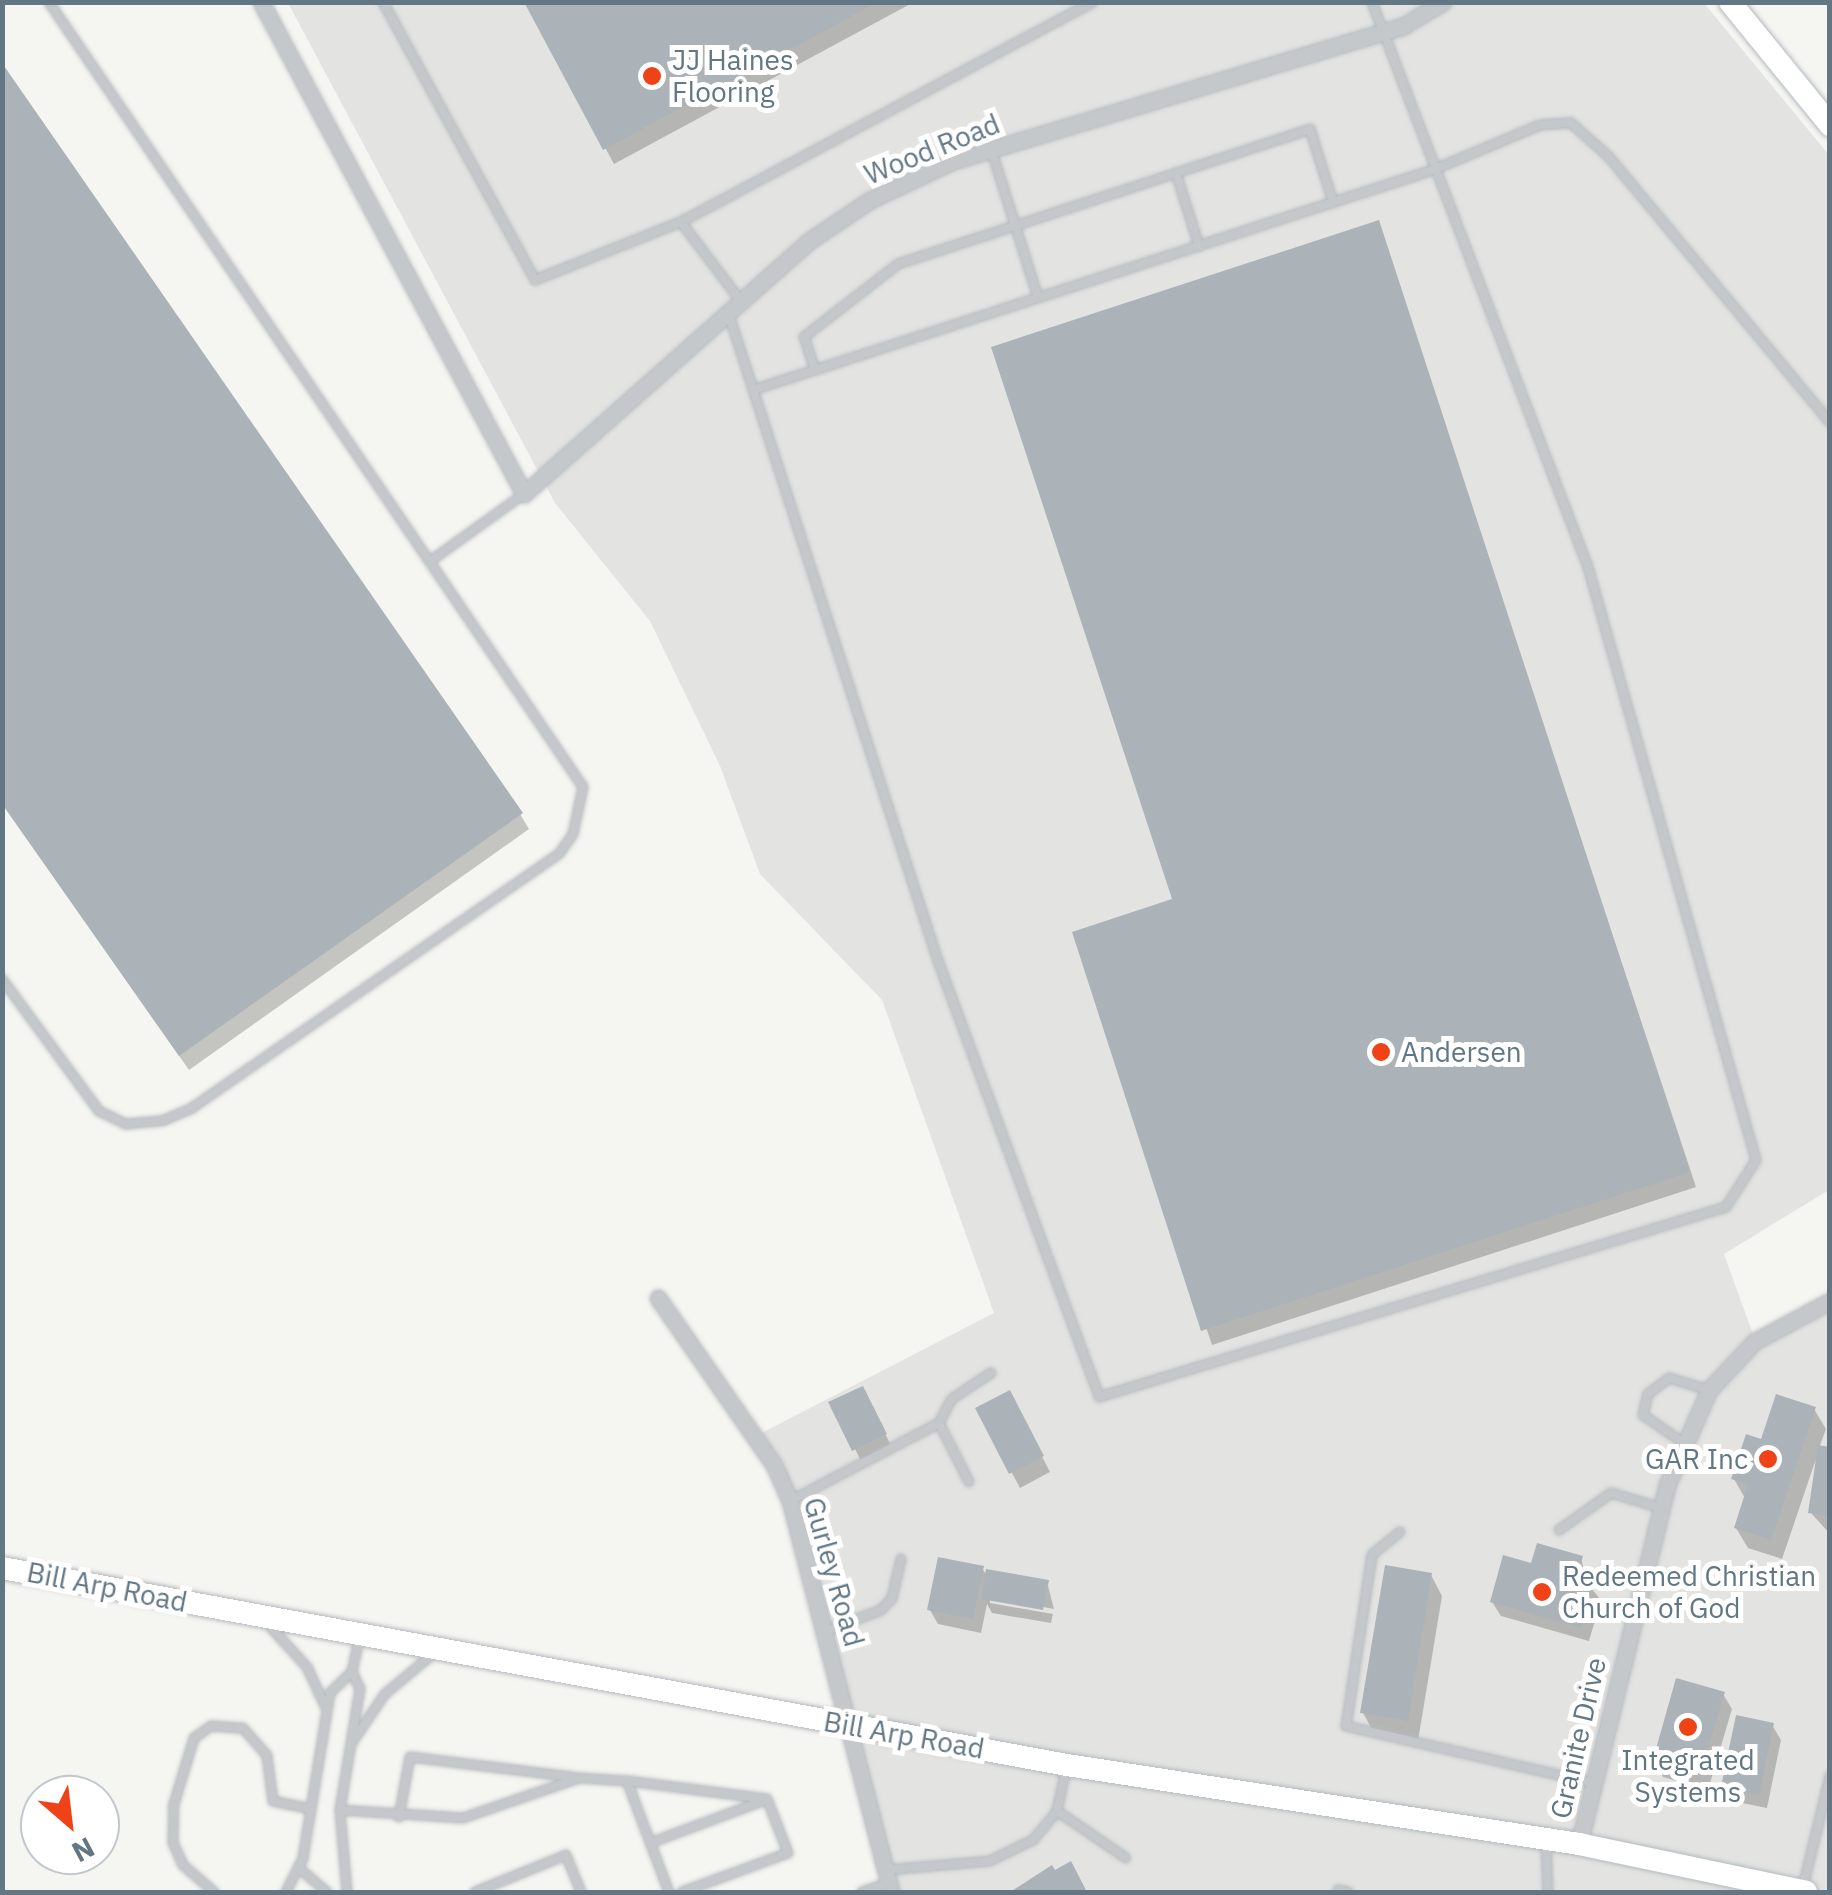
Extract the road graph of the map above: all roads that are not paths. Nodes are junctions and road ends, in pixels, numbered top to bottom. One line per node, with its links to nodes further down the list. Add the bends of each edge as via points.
1 (50, 2): 23 (lane)
2 (261, 2): 22 (street)
3 (383, 2): 14 (lane, via 535,280)
4 (1093, 2): 14 (lane)
5 (1372, 2): 8 (lane)
6 (1443, 2): 8 (street, Wood Road)
7 (1730, 2): 9 (main road)
8 (1380, 33): 10 (street, Wood Road); 11 (lane)
9 (1830, 125)
10 (990, 148): 15 (lane); 18 (street, Wood Road, via 870,200)
11 (1433, 170): 13 (lane); 20 (lane, via 1588,567 1756,1160 1726,1208 1099,1397 937,958); 21 (lane, via 1540,125 1572,123 1608,156)
12 (1176, 172): 13 (lane, via 1310,128); 15 (lane); 16 (lane)
13 (1333, 202): 16 (lane)
14 (681, 222): 18 (lane)
15 (1015, 226): 17 (lane); 19 (lane, via 898,264 804,337)
16 (1199, 246): 17 (lane)
17 (1038, 298): 19 (lane)
18 (734, 306): 20 (lane); 22 (street, Wood Road)
19 (815, 370): 20 (lane)
20 (753, 390)
21 (1830, 422)
22 (524, 494): 23 (lane)
23 (432, 560): 24 (lane, via 583,787 573,834 559,854 192,1108 162,1121 126,1124 99,1111)
24 (2, 979)
25 (658, 1298): 32 (street, Gurley Road, via 774,1465)
26 (1830, 1301): 28 (street, Granite Drive, via 1755,1341)
27 (991, 1373): 29 (lane, via 952,1400)
28 (1709, 1390): 30 (street, Granite Drive); 30 (lane, via 1669,1378 1648,1394 1643,1416)
29 (939, 1423): 31 (lane); 32 (lane)
30 (1685, 1444): 33 (street, Granite Drive)
31 (969, 1482)
32 (790, 1501): 39 (street, Gurley Road)
33 (1661, 1508): 34 (lane, via 1611,1493); 50 (street, Granite Drive)
34 (1560, 1530)
35 (1400, 1532): 50 (lane, via 1372,1555 1346,1726)
36 (900, 1558): 39 (lane, via 892,1598 880,1610)
37 (2, 1568): 38 (main road, Bill Arp Road)
38 (259, 1616): 40 (main road, Bill Arp Road); 43 (lane, via 307,1667)
39 (826, 1631): 44 (street, Gurley Road)
40 (360, 1634): 41 (main road, Bill Arp Road); 42 (lane)
41 (439, 1649): 44 (main road, Bill Arp Road); 45 (lane, via 403,1674)
42 (352, 1672): 43 (lane, via 330,1693); 45 (lane, via 360,1689)
43 (327, 1711): 52 (lane)
44 (849, 1725): 46 (main road, Bill Arp Road); 61 (street, Gurley Road)
45 (351, 1745): 53 (lane)
46 (1067, 1765): 54 (lane); 56 (main road, Bill Arp Road)
47 (1830, 1776): 72 (lane)
48 (579, 1778): 49 (lane); 55 (lane, via 463,1818); 55 (lane, via 410,1756)
49 (628, 1782): 51 (lane); 57 (lane)
50 (1592, 1783): 58 (street, Granite Drive)
51 (767, 1800): 57 (lane); 69 (lane, via 788,1853)
52 (310, 1810): 60 (lane); 62 (lane, via 273,1800 266,1756 243,1728 210,1726 194,1738 174,1804 173,1844 184,1865)
53 (340, 1810): 55 (lane); 65 (lane)
54 (1057, 1811): 59 (lane); 61 (lane, via 1033,1840 990,1862)
55 (399, 1816)
56 (1546, 1838): 58 (main road, Bill Arp Road); 71 (lane)
57 (650, 1843): 68 (lane)
58 (1579, 1844): 72 (main road, Bill Arp Road)
59 (1126, 1858)
60 (298, 1867): 63 (lane); 64 (lane)
61 (888, 1882): 70 (lane)
62 (214, 1892)
63 (286, 1892)
64 (327, 1892)
65 (347, 1892)
66 (475, 1892): 67 (lane, via 566,1856)
67 (581, 1892)
68 (669, 1892)
69 (682, 1892)
70 (862, 1892)
71 (1548, 1892)
72 (1804, 1892)

